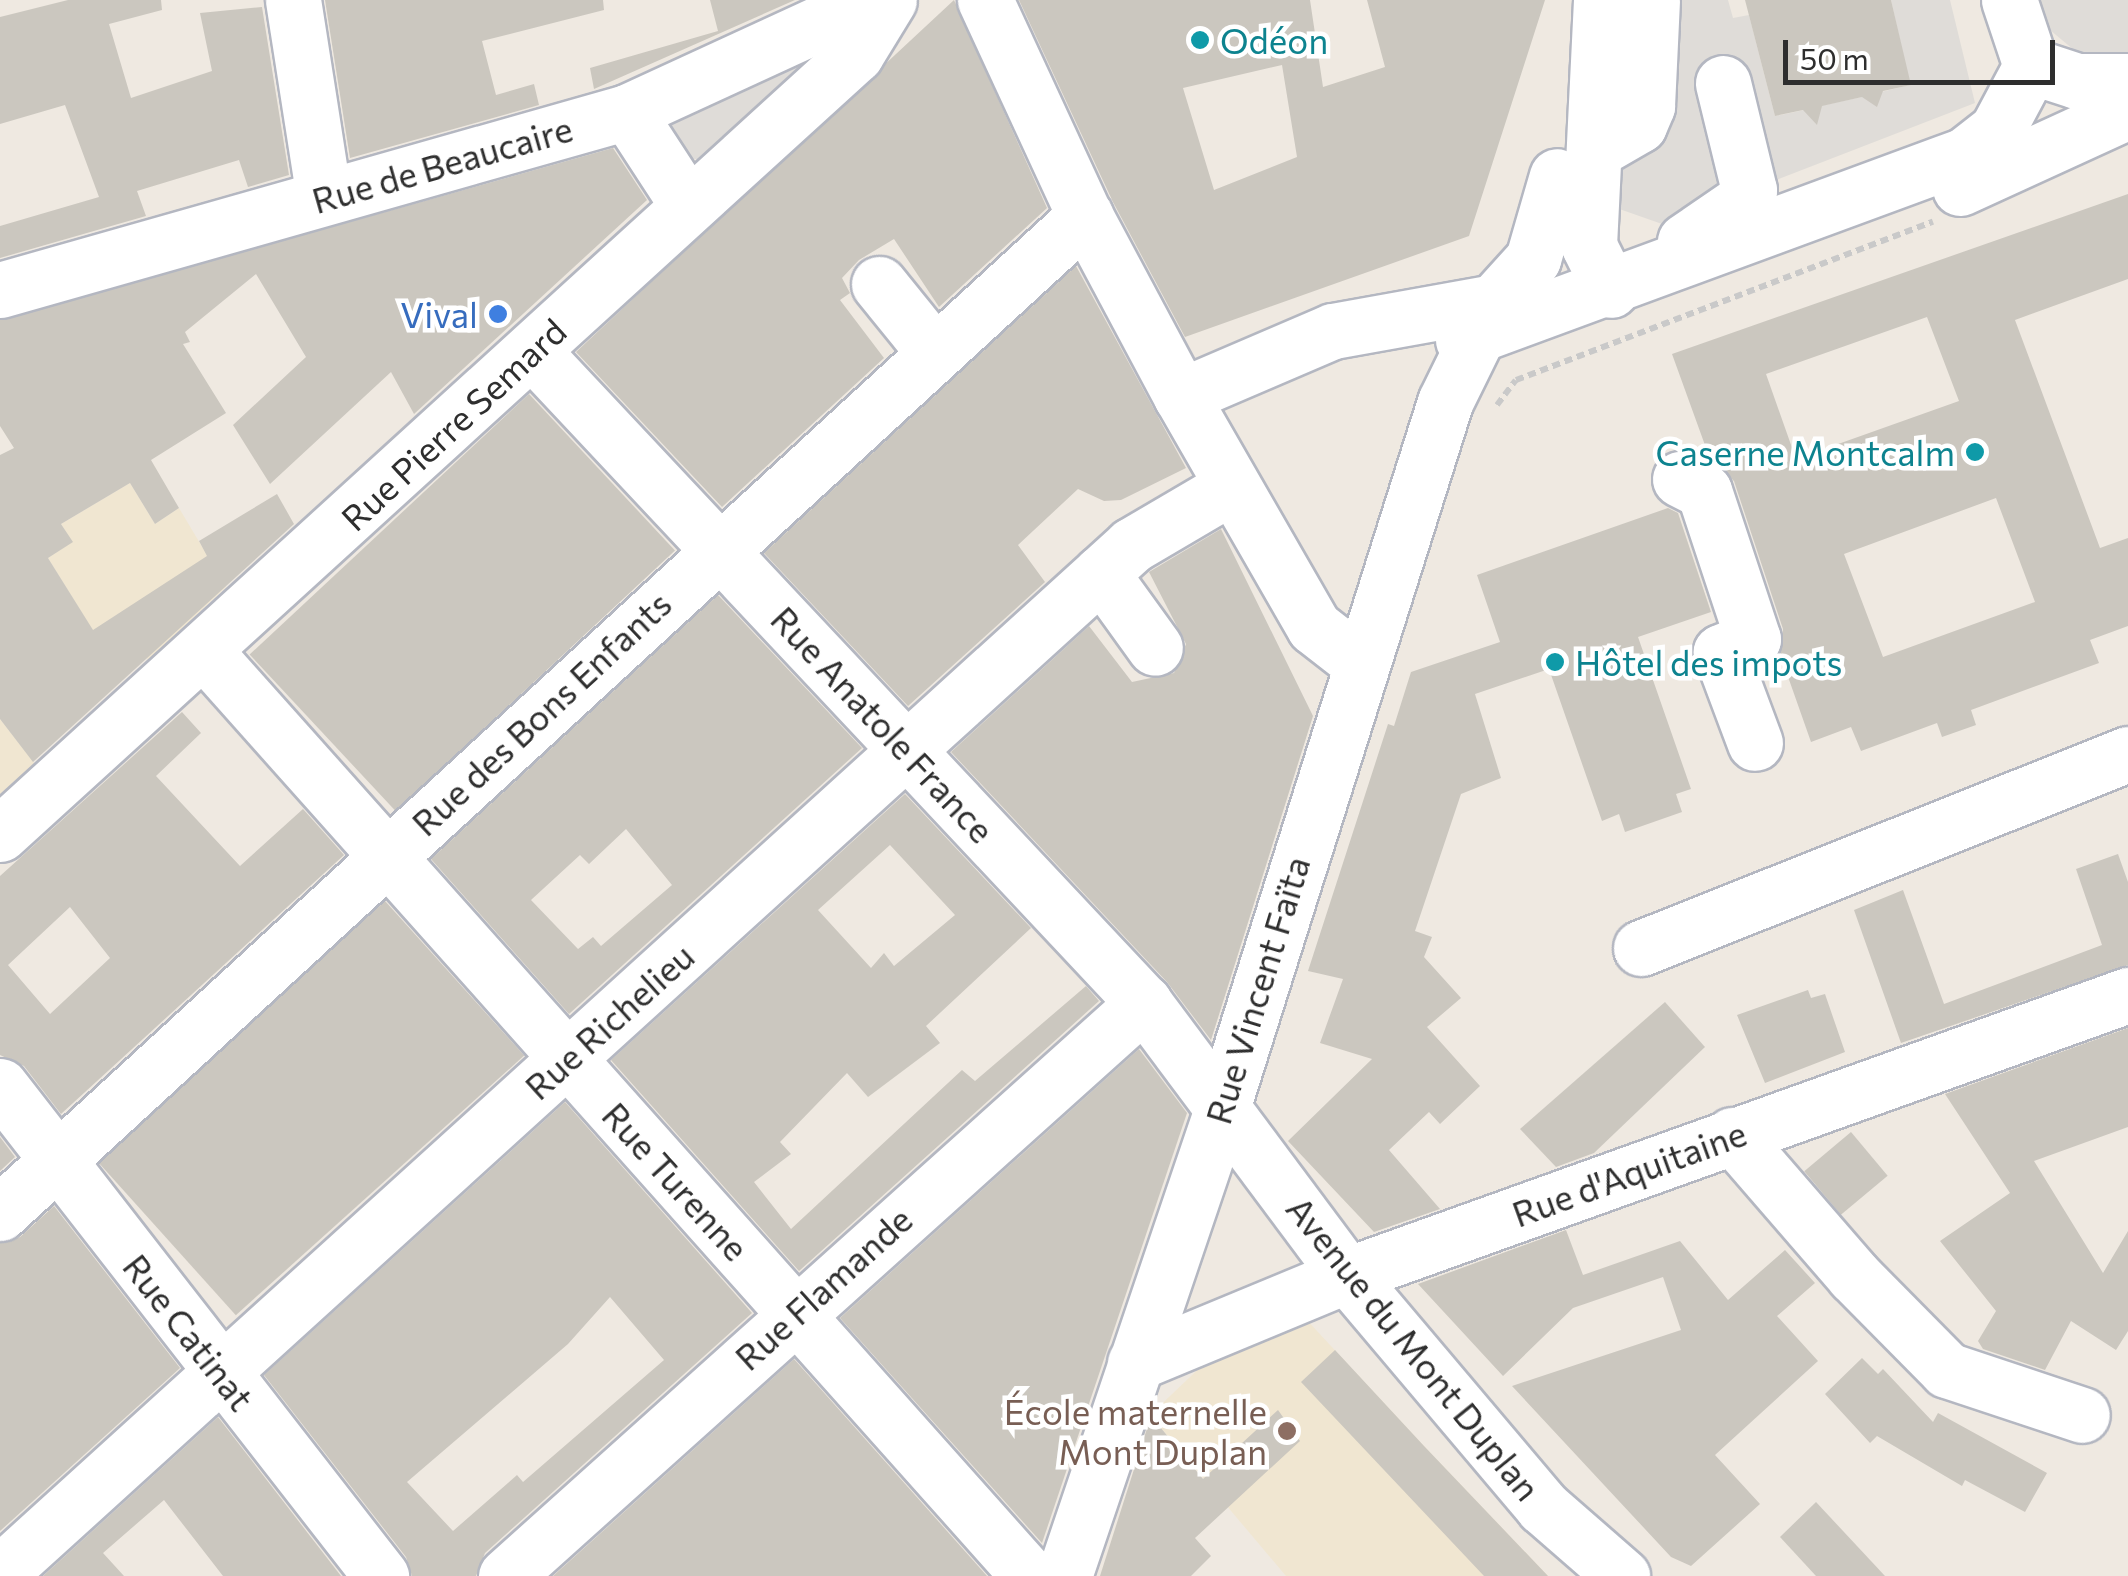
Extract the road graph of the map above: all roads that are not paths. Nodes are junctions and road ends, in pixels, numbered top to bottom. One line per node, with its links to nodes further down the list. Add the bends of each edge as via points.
1 (293, 0): 16 (street)
2 (870, 0): 12 (street, Rue de Beaucaire)
3 (889, 0): 17 (street, Rue Pierre Semard, via 856,54)
4 (985, 0): 18 (street)
5 (1652, 0): 14 (street, via 1647,106 1639,125)
6 (2009, 0): 8 (street)
7 (1600, 16): 14 (street)
8 (2031, 66): 9 (street, via 2077,81); 13 (street)
9 (2128, 80)
10 (1723, 84): 21 (street, via 1749,186 1742,202)
11 (2128, 111): 13 (street)
12 (627, 112): 16 (street, Rue de Beaucaire); 17 (street)
13 (2008, 144): 15 (street); 21 (street, via 1970,184 1669,295)
14 (1575, 164): 21 (street, via 1589,246); 22 (street, via 1533,259)
15 (1817, 173)
16 (324, 197): 20 (street, Rue de Beaucaire)
17 (688, 204): 23 (street, Rue Pierre Semard)
18 (1085, 216): 24 (street, Rue des Bons Enfants); 25 (street)
19 (879, 284): 24 (street)
20 (0, 290)
21 (1611, 290): 22 (street); 26 (street, via 1594,318)
22 (1452, 326): 25 (street, via 1333,332); 26 (street)
23 (533, 352): 29 (street, Rue Anatole France); 32 (street, Rue Pierre Semard)
24 (934, 352): 29 (street, Rue des Bons Enfants)
25 (1181, 396): 28 (street)
26 (1444, 402): 33 (street, Rue Vincent Faïta)
27 (1680, 479): 34 (street, via 1704,491 1752,639 1721,652)
28 (1231, 487): 30 (street, Rue Richelieu, via 1132,545); 33 (street, via 1314,627)
29 (720, 546): 35 (street, Rue Anatole France); 38 (street, Rue des Bons Enfants)
30 (1101, 573): 31 (street); 35 (street, Rue Richelieu)
31 (1155, 648)
32 (204, 651): 37 (street, Rue Pierre Semard); 38 (street, Rue Turenne)
33 (1360, 662): 44 (street, Rue Vincent Faïta)
34 (1754, 743)
35 (906, 752): 41 (street, Rue Anatole France); 42 (street, Rue Richelieu)
36 (2128, 754): 39 (street)
37 (0, 834)
38 (388, 855): 42 (street, Rue Turenne); 46 (street, Rue des Bons Enfants)
39 (1641, 948)
40 (2128, 995): 45 (street, Rue d'Aquitaine)
41 (1144, 1003): 44 (street, Rue Anatole France); 49 (street, Rue Flamande)
42 (567, 1058): 49 (street, Rue Turenne); 51 (street, Rue Richelieu)
43 (0, 1086): 46 (street, Rue Catinat)
44 (1223, 1105): 48 (street, Avenue du Mont Duplan); 50 (street, Rue Vincent Faïta)
45 (1732, 1135): 48 (street, Rue d'Aquitaine); 52 (street, via 1854,1276 1947,1370)
46 (58, 1161): 47 (street, Rue des Bons Enfants); 51 (street, Rue Catinat)
47 (0, 1213)
48 (1347, 1276): 50 (street, Rue d'Aquitaine); 57 (street, Avenue du Mont Duplan, via 1542,1507)
49 (793, 1314): 55 (street, Rue Flamande); 56 (street, Rue Turenne)
50 (1135, 1363): 56 (street, Rue Vincent Faïta)
51 (220, 1372): 53 (street, Rue Richelieu); 54 (street, Rue Catinat)
52 (2082, 1415)
53 (0, 1572)
54 (381, 1576)
55 (506, 1576)
56 (1037, 1576)
57 (1622, 1576)

